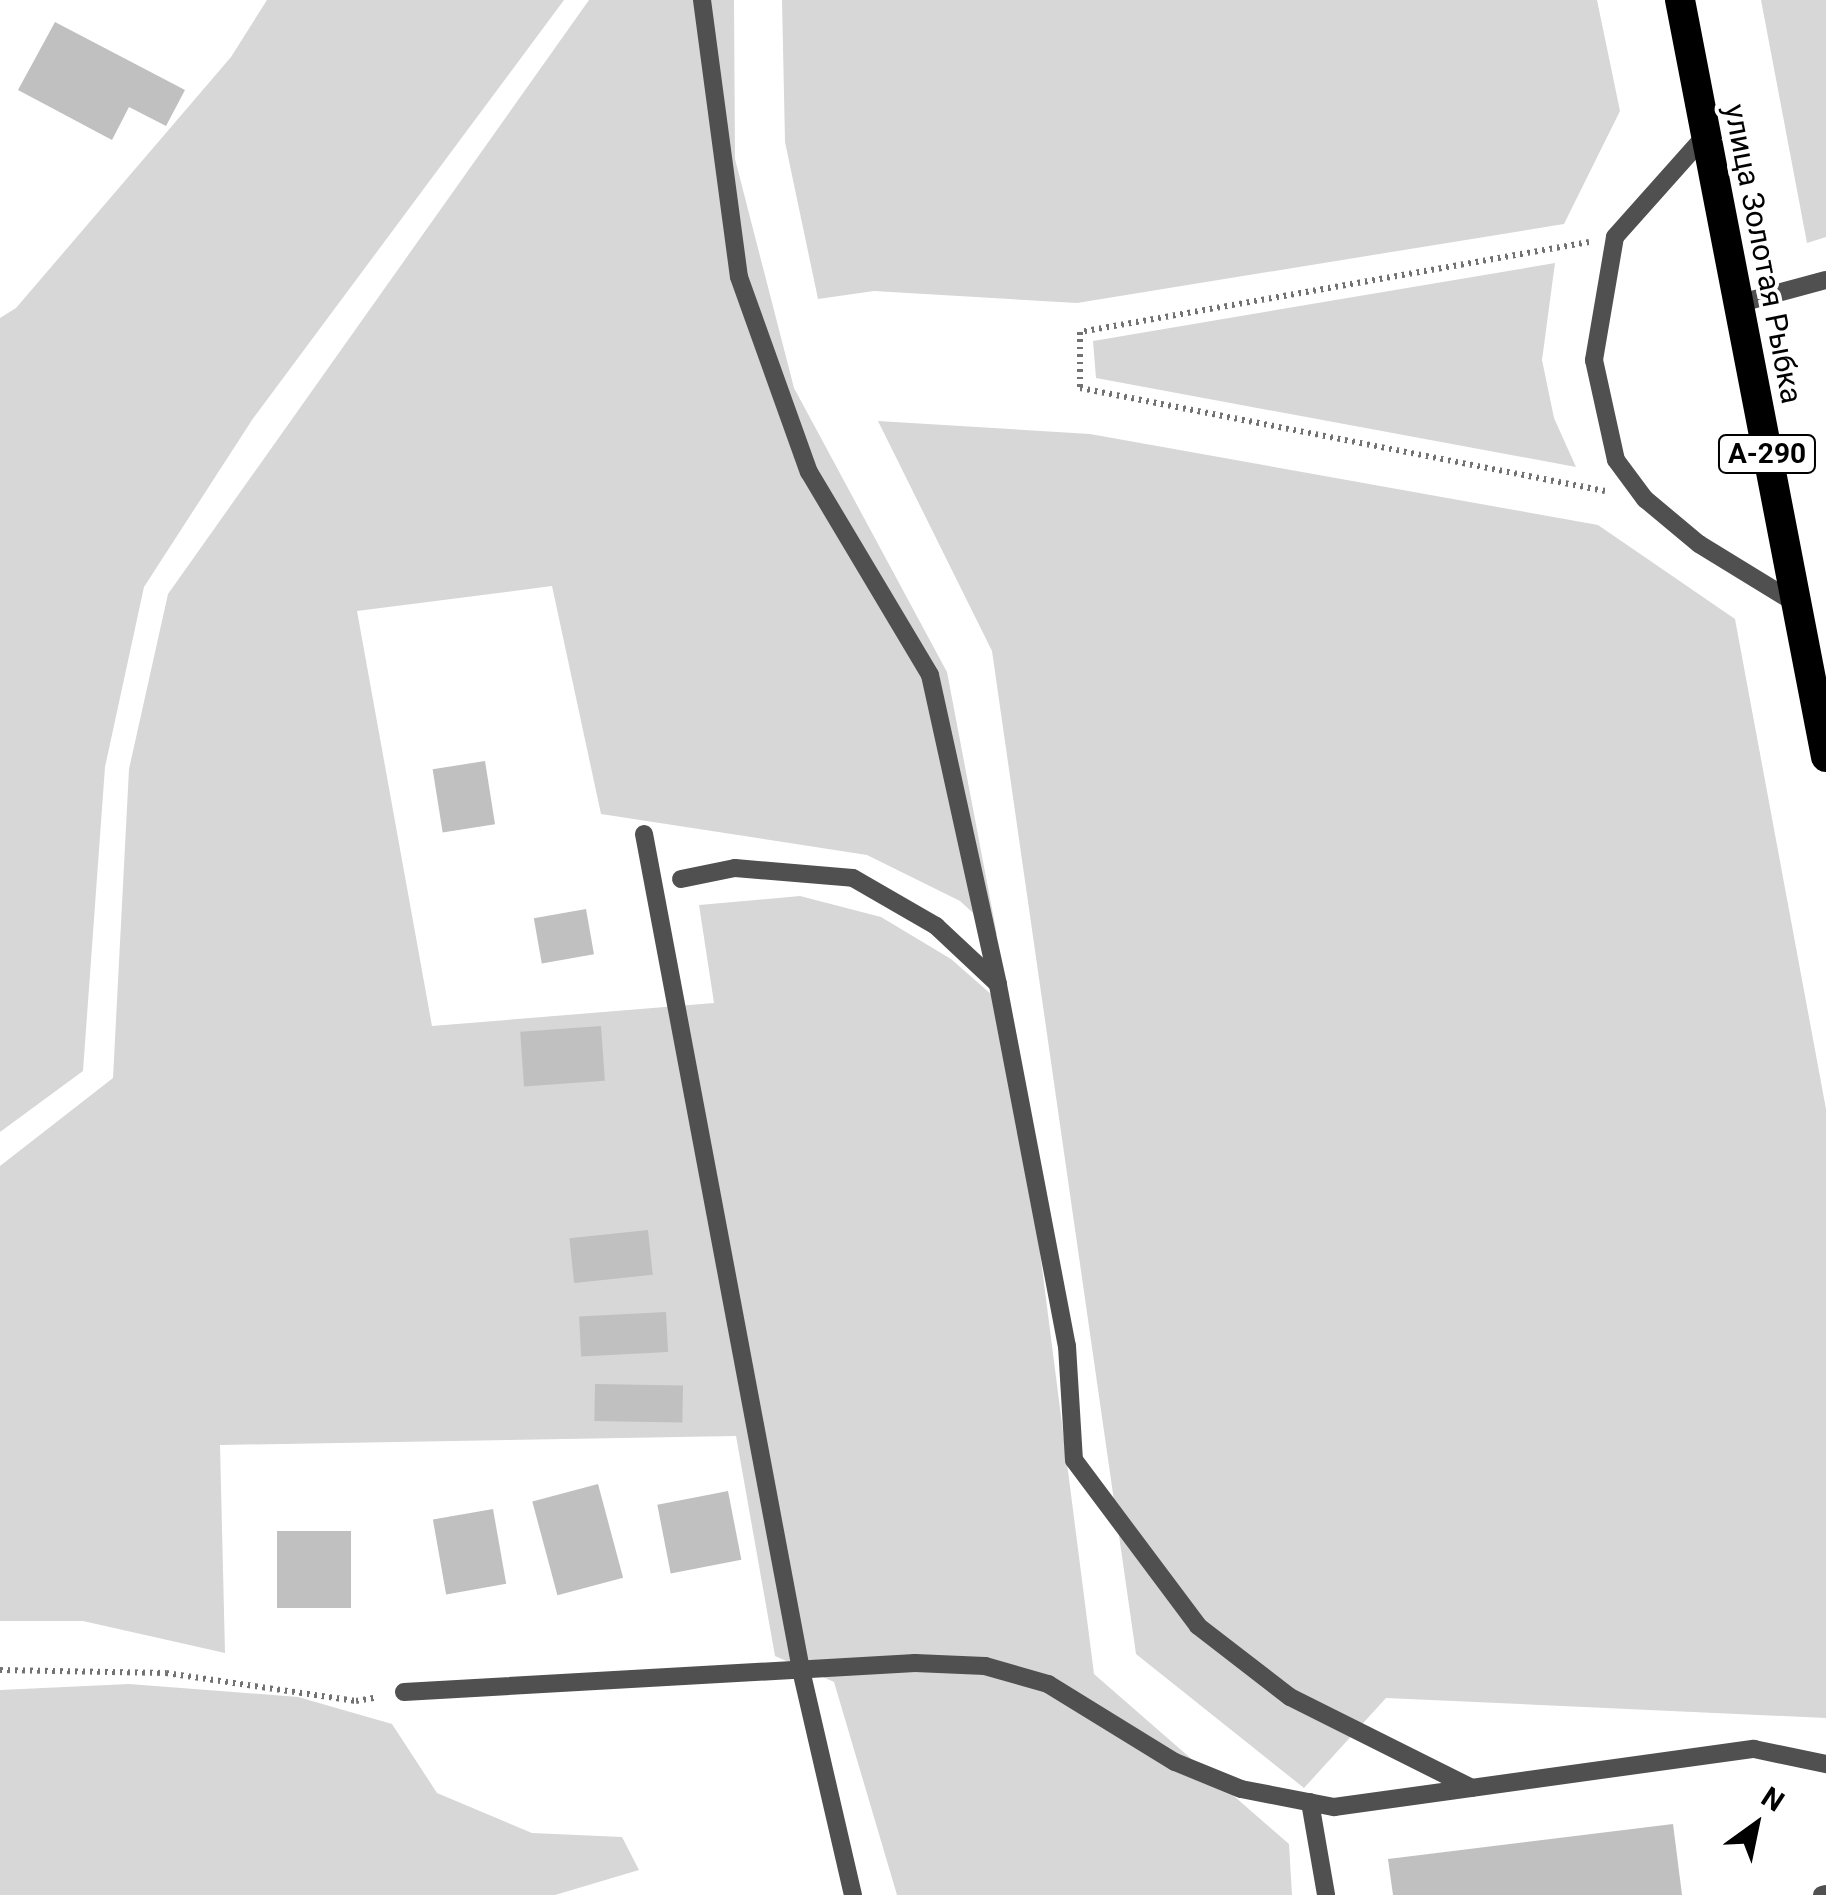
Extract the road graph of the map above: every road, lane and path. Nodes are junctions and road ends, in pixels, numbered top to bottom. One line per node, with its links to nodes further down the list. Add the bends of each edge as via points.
1 (702, 0): 12 (lane, via 739,278 808,472 930,675)
2 (1680, 0): 3 (highway, улица Золотая Рыбка / А-290)
3 (1704, 138): 4 (lane); 6 (highway, улица Золотая Рыбка / А-290)
4 (1616, 237): 7 (lane, via 1594,360 1616,460); 7 (path, via 1080,332 1080,388)
5 (1826, 280): 6 (lane)
6 (1737, 304): 8 (highway, улица Золотая Рыбка / А-290)
7 (1645, 499): 8 (lane, via 1700,544)
8 (1797, 604): 9 (highway, улица Золотая Рыбка / А-290)
9 (1826, 757)
10 (644, 834): 14 (lane)
11 (681, 879): 12 (lane, via 735,868 853,878 936,926)
12 (998, 984): 17 (lane, via 1067,1346 1074,1460 1198,1626 1290,1697)
13 (0, 1670): 15 (path, via 166,1673 356,1701)
14 (801, 1670): 15 (lane); 18 (lane, via 986,1666 1048,1684 1176,1762 1242,1789); 19 (lane)
15 (404, 1692)
16 (1826, 1764): 17 (lane, via 1754,1748)
17 (1472, 1788): 18 (lane, via 1334,1807)
18 (1310, 1802): 20 (lane)
19 (854, 1895)
20 (1326, 1895)

